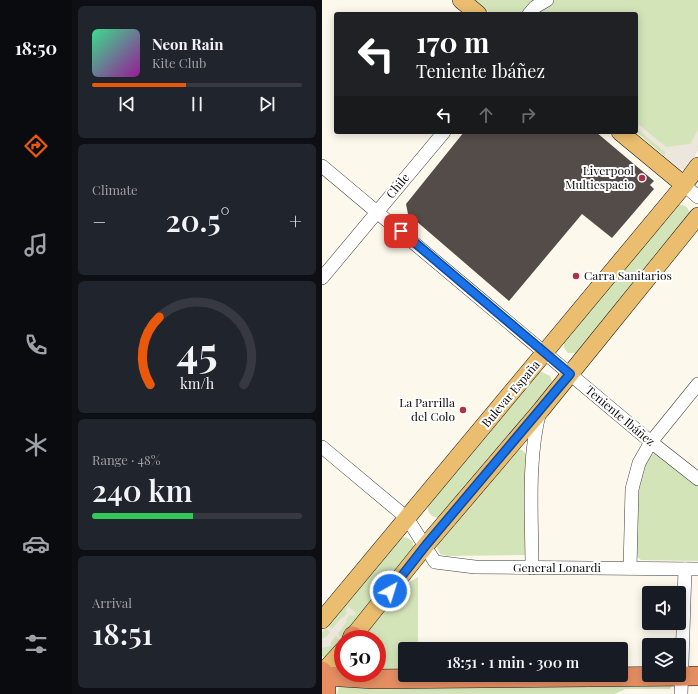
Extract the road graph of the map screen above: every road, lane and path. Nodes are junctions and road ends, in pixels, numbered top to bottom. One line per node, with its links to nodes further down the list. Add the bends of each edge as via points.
1 (461, 0): 3 (main road)
2 (547, 0): 4 (street)
3 (476, 12)
4 (531, 12)
5 (442, 134): 11 (street, Chile)
6 (622, 134): 9 (main road)
7 (322, 166): 11 (street, Teniente Ibáñez)
8 (698, 166): 9 (main road, Bulevar España)
9 (684, 185): 10 (street); 14 (main road, Bulevar España)
10 (698, 197)
11 (377, 211): 13 (street, Chile); 14 (street, Teniente Ibáñez)
12 (698, 216): 15 (main road)
13 (322, 278)
14 (545, 353): 15 (street, Teniente Ibáñez); 21 (main road, Bulevar España)
15 (570, 374): 17 (main road); 18 (street, Teniente Ibáñez)
16 (698, 384): 18 (street)
17 (541, 410): 22 (main road); 23 (street, via 533,459)
18 (651, 442): 20 (street, Teniente Ibáñez); 24 (street, via 639,463 632,489)
19 (322, 447): 21 (street, General Lonardi)
20 (698, 479)
21 (408, 518): 22 (street, General Lonardi); 27 (main road, Bulevar España)
22 (426, 545): 23 (street, General Lonardi, via 435,562 444,564); 28 (main road)
23 (532, 568): 24 (street, General Lonardi)
24 (630, 568): 25 (street, General Lonardi)
25 (685, 569): 26 (street, General Lonardi); 33 (street)
26 (698, 569)
27 (322, 620)
28 (359, 630)
29 (334, 664): 32 (main road)
30 (386, 676): 33 (highway)
31 (334, 677): 32 (highway)
32 (324, 678)
33 (687, 682)

